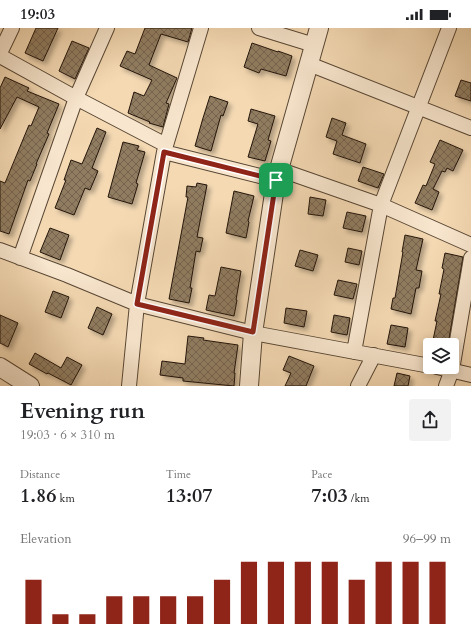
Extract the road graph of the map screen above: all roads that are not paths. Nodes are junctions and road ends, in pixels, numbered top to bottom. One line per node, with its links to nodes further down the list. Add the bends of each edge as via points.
1 (12, 28): 8 (street)
2 (107, 28): 10 (street)
3 (201, 28): 13 (street)
4 (259, 28): 7 (street)
5 (319, 28): 7 (street)
6 (449, 28): 11 (street)
7 (314, 45): 9 (street)
8 (0, 54): 10 (street)
9 (308, 64): 11 (street); 14 (street)
10 (76, 98): 13 (street); 18 (street)
11 (418, 108): 12 (street); 15 (street)
12 (471, 128)
13 (165, 148): 14 (street); 20 (street)
14 (277, 174): 15 (street); 21 (street)
15 (381, 205): 16 (street); 23 (street)
16 (471, 245)
17 (0, 250): 18 (street)
18 (20, 258): 20 (street)
19 (471, 258): 22 (street)
20 (137, 304): 21 (street); 31 (street)
21 (253, 332): 23 (street); 32 (street)
22 (457, 338)
23 (354, 352): 24 (street)
24 (374, 355): 25 (street); 33 (street)
25 (423, 365)
26 (0, 367): 30 (street)
27 (459, 372): 29 (street)
28 (450, 374): 34 (street)
29 (471, 375)
30 (23, 384)
31 (129, 386)
32 (249, 386)
33 (358, 386)
34 (446, 386)

